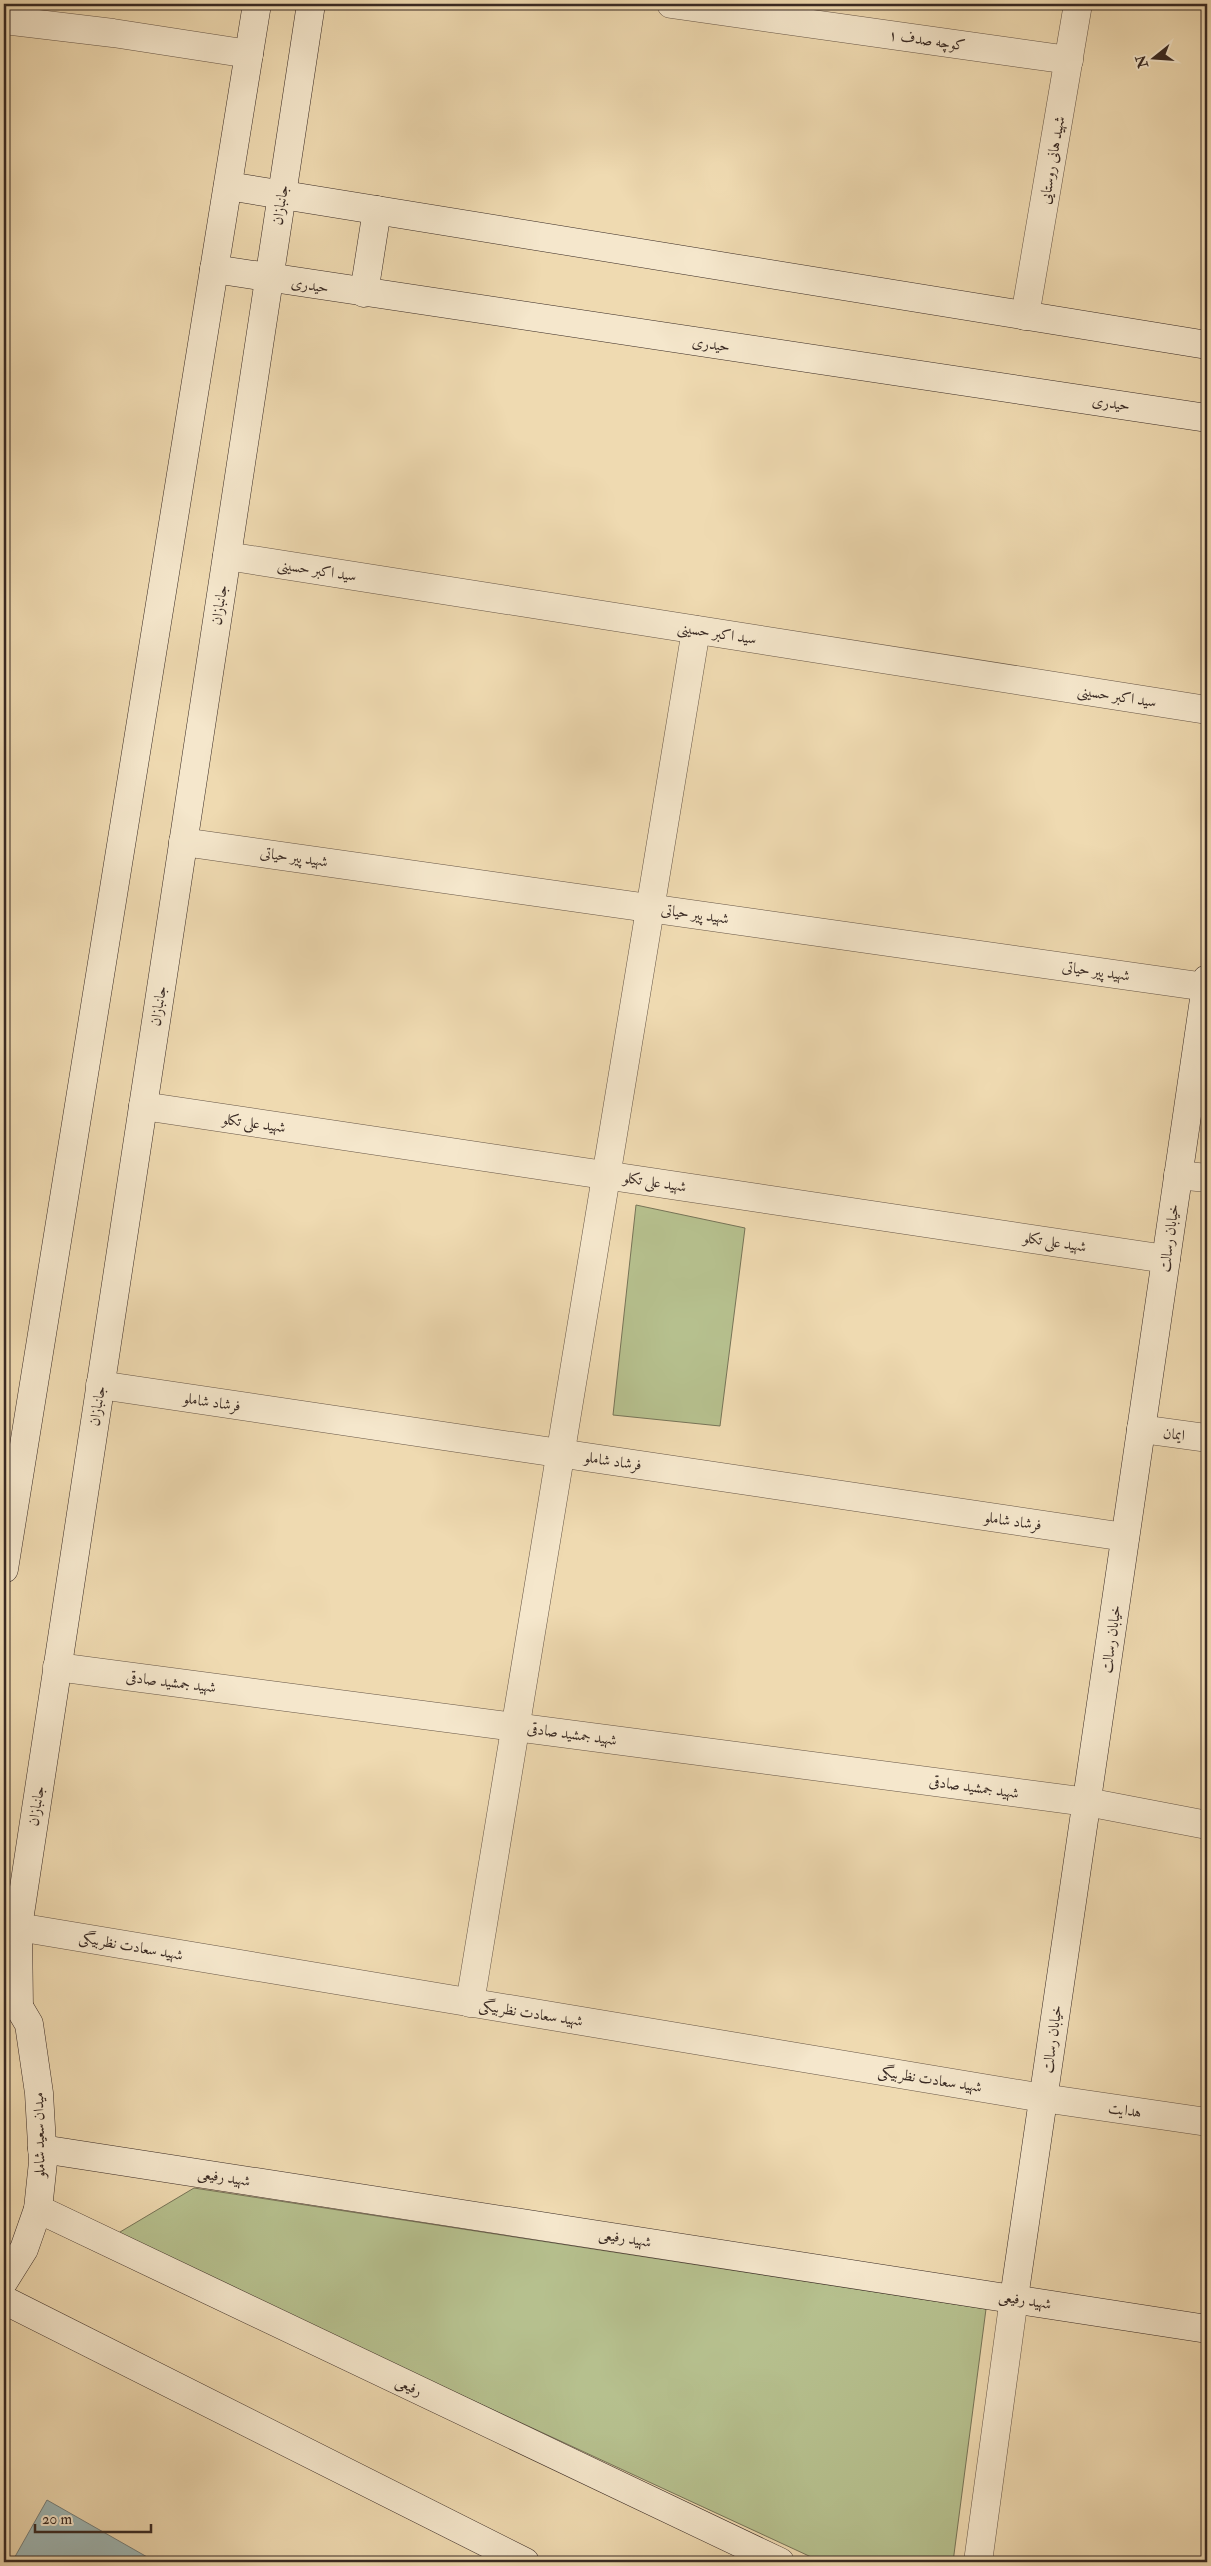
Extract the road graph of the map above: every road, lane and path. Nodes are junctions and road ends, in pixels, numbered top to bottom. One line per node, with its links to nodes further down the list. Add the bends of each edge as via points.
1 (257, 4): 7 (street)
2 (311, 4): 10 (street, جانبازان)
3 (671, 4): 5 (street, کوچه صدف ۱)
4 (1078, 4): 8 (street, شهید هانی روستایی)
5 (787, 12): 8 (street, کوچه صدف ۱)
6 (4, 20): 7 (street)
7 (249, 54): 9 (street)
8 (1069, 60): 15 (street, شهید هانی روستایی)
9 (228, 186): 10 (street); 12 (street)
10 (282, 195): 11 (street); 13 (street, جانبازان)
11 (377, 210): 14 (street); 15 (street)
12 (214, 269): 13 (street, حیدری); 34 (street)
13 (269, 278): 14 (street, حیدری); 18 (street, جانبازان)
14 (364, 293): 17 (street, حیدری)
15 (1025, 316): 16 (street)
16 (1207, 345)
17 (1207, 418)
18 (227, 556): 19 (street, سید اکبر حسینی); 21 (street, جانبازان)
19 (696, 630): 20 (street, سید اکبر حسینی); 22 (street)
20 (1207, 710)
21 (183, 842): 22 (street, شهید پیر حیاتی); 24 (street, جانبازان)
22 (650, 908): 23 (street, شهید پیر حیاتی); 25 (street)
23 (1207, 983): 26 (street, خیابان رسالت)
24 (143, 1106): 25 (street, شهید علی تکلو); 29 (street, جانبازان)
25 (606, 1175): 28 (street, شهید علی تکلو); 32 (street)
26 (1178, 1175): 27 (street); 28 (street, خیابان رسالت)
27 (1207, 1178)
28 (1166, 1259): 30 (street, خیابان رسالت)
29 (100, 1386): 32 (street, فرشاد شاملو); 35 (street, جانبازان)
30 (1141, 1430): 31 (street, ایمان); 33 (street, خیابان رسالت)
31 (1207, 1438)
32 (561, 1454): 33 (street, فرشاد شاملو); 36 (street)
33 (1125, 1538): 37 (street, خیابان رسالت)
34 (4, 1569)
35 (57, 1667): 36 (street, شهید جمشید صادقی); 39 (street, جانبازان)
36 (516, 1727): 37 (street, شهید جمشید صادقی); 41 (street)
37 (1087, 1802): 38 (street, شهید جمشید صادقی); 42 (street, خیابان رسالت)
38 (1207, 1825)
39 (18, 1927): 40 (street, جانبازان); 41 (street, شهید سعادت نظربیگی)
40 (12, 2000): 44 (street, میدان سعید شاملو, via 29,2024 39,2092)
41 (470, 2003): 42 (street, شهید سعادت نظربیگی)
42 (1043, 2098): 43 (street, هدایت); 47 (street, خیابان رسالت)
43 (1207, 2122)
44 (42, 2149): 45 (street, میدان سعید شاملو); 47 (street, شهید رفیعی)
45 (38, 2209): 46 (street, میدان سعید شاملو, via 24,2249); 51 (street, رفیعی)
46 (4, 2281)
47 (1014, 2298): 49 (street, شهید رفیعی); 52 (street, خیابان رسالت)
48 (4, 2300): 50 (street)
49 (1207, 2329)
50 (525, 2562)
51 (780, 2562)
52 (978, 2562)

